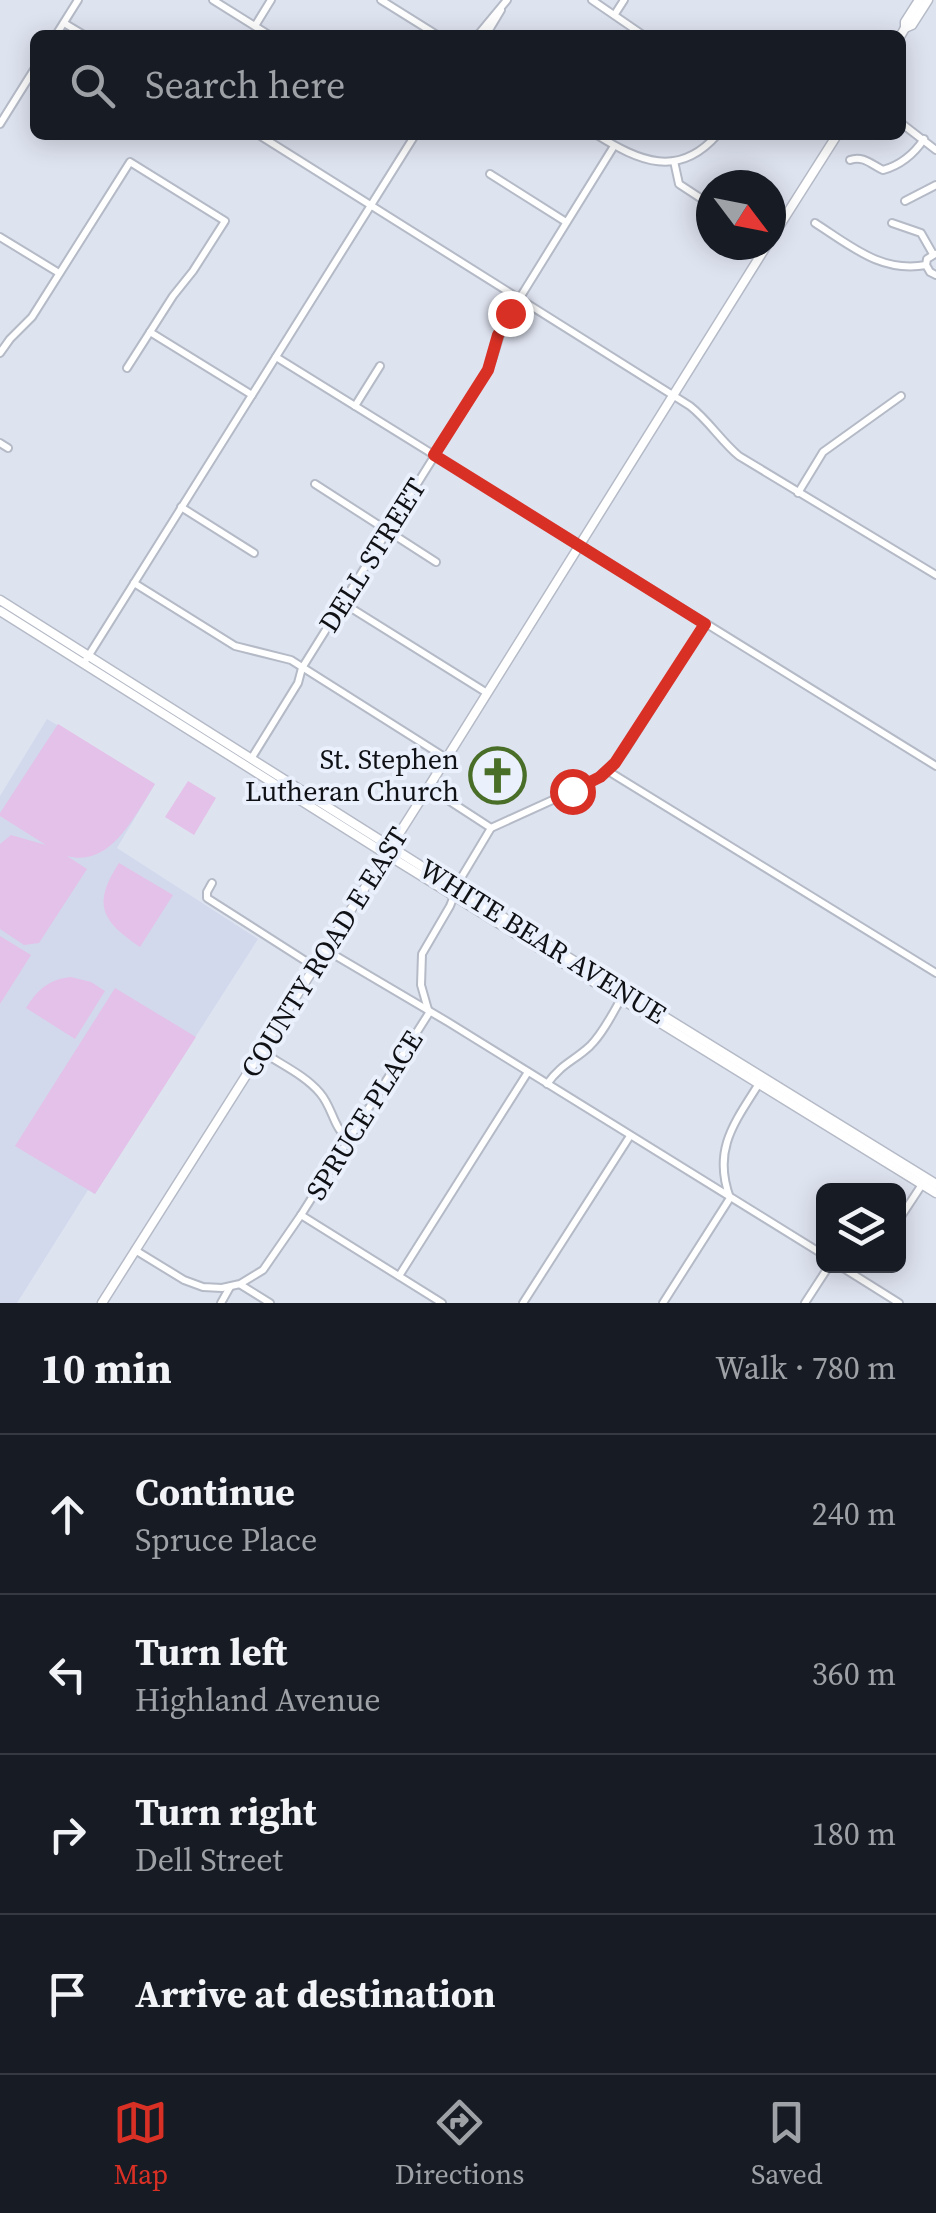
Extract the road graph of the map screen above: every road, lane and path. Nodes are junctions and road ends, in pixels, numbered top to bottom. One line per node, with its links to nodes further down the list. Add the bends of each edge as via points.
1 (78, 0): 11 (street)
2 (213, 0): 12 (street)
3 (271, 0): 12 (street)
4 (381, 0): 16 (street)
5 (507, 0): 17 (street); 18 (street)
6 (592, 0): 10 (street)
7 (624, 0): 10 (street)
8 (919, 0): 20 (main road)
9 (928, 0): 21 (main road)
10 (615, 14): 19 (street)
11 (64, 23): 13 (street); 14 (street)
12 (255, 26): 15 (street)
13 (59, 30)
14 (76, 30)
15 (261, 30)
16 (429, 30)
17 (482, 30)
18 (489, 30)
19 (636, 30)
20 (903, 30)
21 (904, 30)
22 (30, 76): 23 (street)
23 (0, 124)
24 (906, 126): 25 (street)
25 (924, 139): 32 (street); 33 (street, via 910,157 884,170)
26 (267, 140): 39 (street)
27 (412, 140): 39 (street)
28 (605, 140): 31 (street)
29 (711, 140): 34 (street)
30 (834, 140): 40 (main road, COUNTY ROAD E EAST)
31 (614, 146): 34 (street, via 645,160); 41 (street, DELL STREET)
32 (936, 150)
33 (850, 160)
34 (674, 162): 37 (street, via 680,184)
35 (490, 174): 41 (street)
36 (936, 185): 38 (street)
37 (696, 195)
38 (904, 202)
39 (371, 205): 50 (street); 53 (street)
40 (786, 215)
41 (566, 222): 50 (street, DELL STREET)
42 (816, 223): 47 (street, via 875,261)
43 (892, 223): 45 (street, via 920,234)
44 (0, 236): 48 (street)
45 (934, 254): 47 (street)
46 (758, 260): 56 (main road, COUNTY ROAD E EAST)
47 (926, 265): 49 (street)
48 (59, 273): 51 (street, via 130,162 224,222); 52 (street)
49 (936, 274)
50 (520, 298): 56 (street); 62 (street, DELL STREET, via 488,370)
51 (150, 332): 55 (street); 57 (street)
52 (0, 353)
53 (276, 356): 57 (street); 59 (street)
54 (380, 366): 59 (street)
55 (128, 368)
56 (673, 395): 64 (street, via 739,456); 67 (main road, COUNTY ROAD E EAST)
57 (252, 396): 65 (street)
58 (901, 396): 64 (street, via 823,452)
59 (355, 406): 62 (street)
60 (0, 443): 61 (street)
61 (8, 448)
62 (434, 455): 66 (street, DELL STREET); 67 (street)
63 (315, 484): 66 (street)
64 (798, 493): 70 (street)
65 (182, 508): 68 (street); 71 (street)
66 (388, 530): 69 (street); 73 (street, DELL STREET)
67 (579, 546): 75 (street); 78 (main road, COUNTY ROAD E EAST)
68 (254, 553)
69 (436, 562)
70 (936, 575)
71 (134, 583): 76 (street); 77 (street, via 235,646)
72 (0, 600): 76 (main road, WHITE BEAR AVENUE)
73 (343, 602): 77 (street, DELL STREET); 78 (street)
74 (0, 611): 76 (main road, WHITE BEAR AVENUE)
75 (705, 624): 81 (street); 82 (street)
76 (86, 660): 80 (main road, WHITE BEAR AVENUE); 85 (main road, WHITE BEAR AVENUE)
77 (302, 668): 79 (street); 80 (street, DELL STREET)
78 (487, 693): 79 (main road, COUNTY ROAD E EAST)
79 (446, 758): 83 (main road, COUNTY ROAD E EAST)
80 (251, 759): 85 (main road, WHITE BEAR AVENUE)
81 (936, 766)
82 (608, 771): 84 (street); 90 (street)
83 (428, 787): 84 (street); 85 (main road, COUNTY ROAD E EAST)
84 (492, 828): 87 (street, SPRUCE PLACE)
85 (388, 850): 87 (main road, WHITE BEAR AVENUE); 88 (main road, COUNTY ROAD E EAST)
86 (212, 882): 89 (street, via 207,898)
87 (455, 892): 91 (main road, WHITE BEAR AVENUE); 92 (street, SPRUCE PLACE, via 422,954 420,985)
88 (326, 950): 89 (main road, COUNTY ROAD E EAST); 92 (street)
89 (315, 967): 93 (main road, COUNTY ROAD E EAST)
90 (936, 973)
91 (623, 995): 95 (main road, WHITE BEAR AVENUE); 96 (street, via 596,1039)
92 (430, 1013): 94 (street); 98 (street, SPRUCE PLACE)
93 (261, 1051): 98 (street, via 320,1092); 105 (main road, COUNTY ROAD E EAST)
94 (528, 1072): 96 (street); 109 (street)
95 (761, 1080): 99 (main road, WHITE BEAR AVENUE); 102 (street, via 726,1143)
96 (547, 1084): 97 (street)
97 (630, 1136): 102 (street); 115 (street)
98 (350, 1140): 104 (street, SPRUCE PLACE)
99 (924, 1181): 100 (main road, WHITE BEAR AVENUE); 101 (main road, WHITE BEAR AVENUE); 103 (street)
100 (936, 1184)
101 (936, 1193)
102 (730, 1198): 106 (street); 116 (street)
103 (906, 1209)
104 (301, 1215): 109 (street); 110 (street, SPRUCE PLACE, via 262,1270)
105 (135, 1250): 110 (street, via 193,1284); 111 (main road, COUNTY ROAD E EAST)
106 (816, 1251)
107 (824, 1273): 117 (street)
108 (851, 1273): 118 (street)
109 (400, 1276): 114 (street)
110 (235, 1285): 112 (street, SPRUCE PLACE); 113 (street)
111 (102, 1303)
112 (220, 1303)
113 (270, 1303)
114 (442, 1303)
115 (524, 1303)
116 (663, 1303)
117 (805, 1303)
118 (899, 1303)

